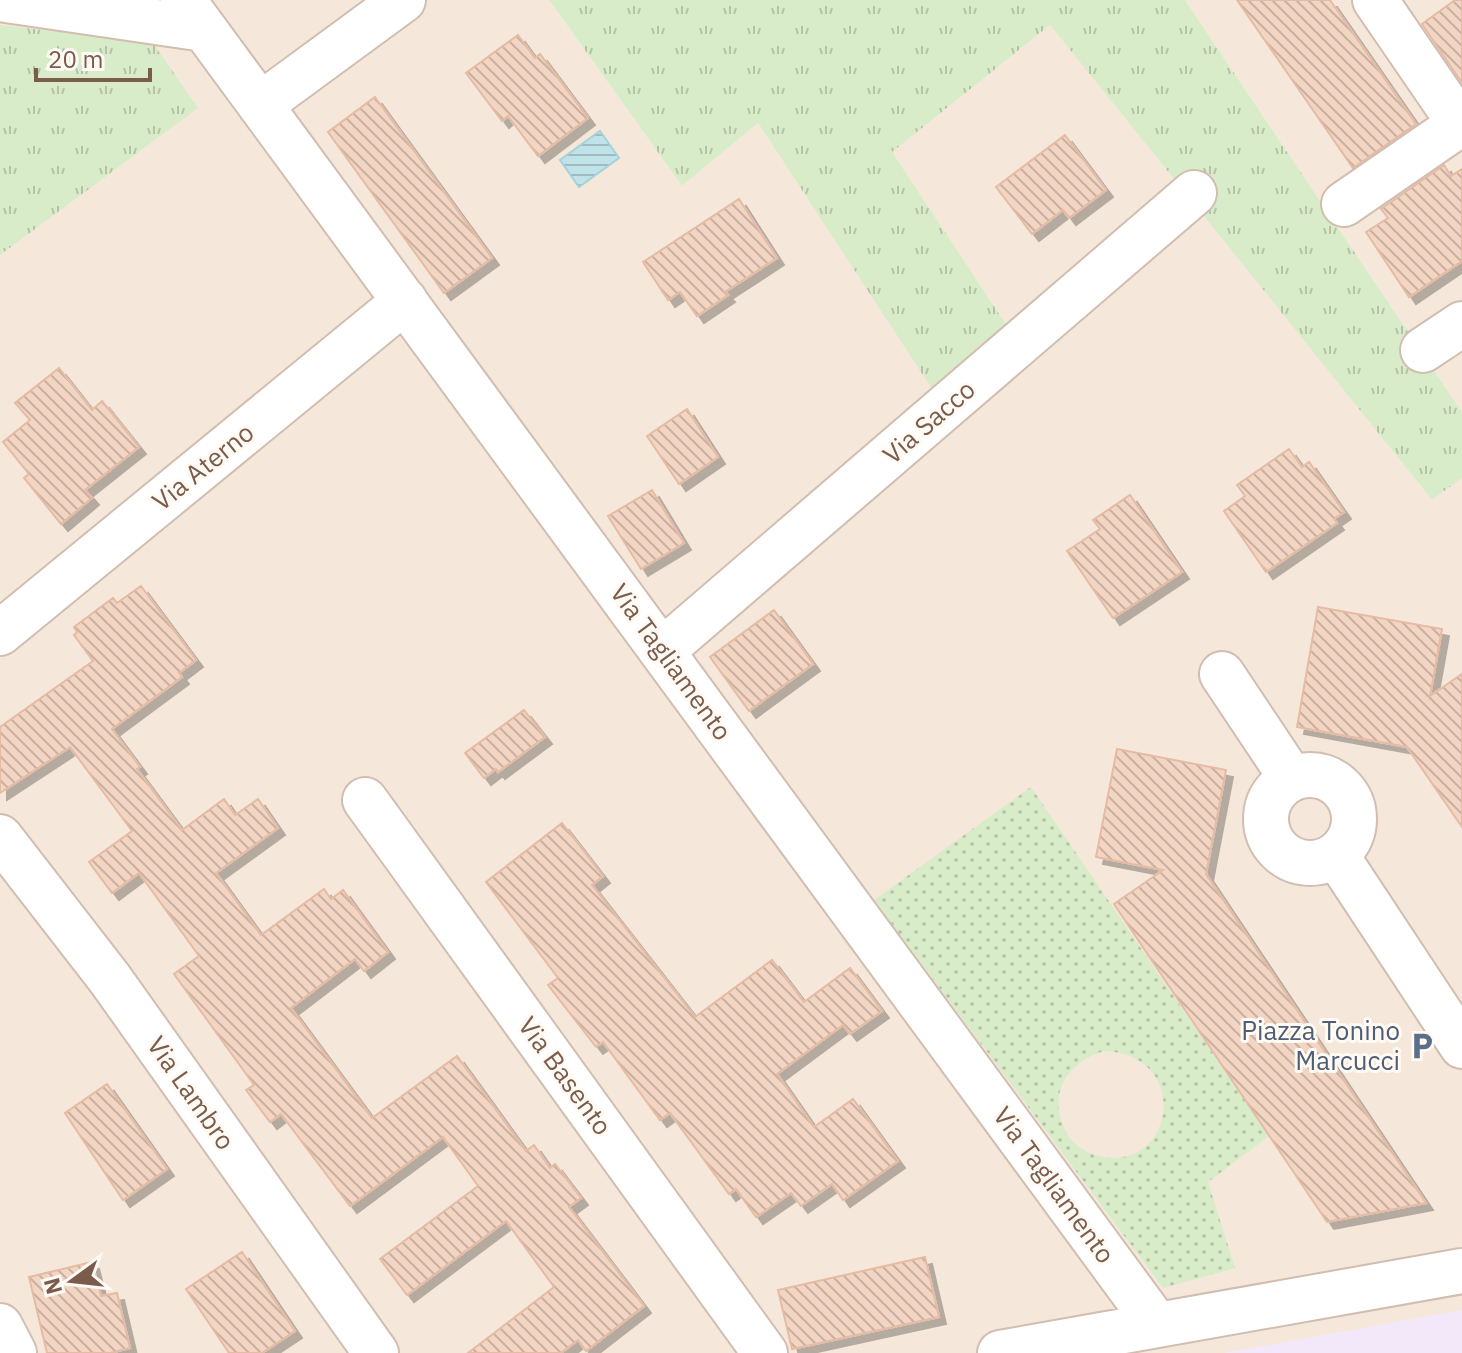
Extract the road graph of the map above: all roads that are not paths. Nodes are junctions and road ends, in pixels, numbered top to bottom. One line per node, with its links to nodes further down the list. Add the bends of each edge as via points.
1 (6, 0): 4 (street)
2 (403, 0): 5 (street)
3 (1375, 0): 7 (street, via 1460,124)
4 (194, 14): 5 (street, Via Tagliamento)
5 (260, 105): 8 (street, Via Tagliamento)
6 (1194, 193): 12 (street, Via Sacco)
7 (1344, 204)
8 (405, 301): 11 (street, Via Aterno); 12 (street, Via Tagliamento)
9 (1462, 324): 10 (street)
10 (1423, 350)
11 (0, 633)
12 (663, 650): 20 (street, Via Tagliamento)
13 (1222, 674): 14 (street)
14 (1292, 779): 17 (street, via 1320,775 1344,791 1355,818 1346,845); 17 (street, via 1271,799 1267,827 1272,841 1281,852 1308,863)
15 (365, 800): 24 (street, Via Basento)
16 (0, 837): 23 (street, Via Lambro, via 110,979)
17 (1336, 855): 18 (street)
18 (1462, 1046)
19 (1462, 1271): 20 (street)
20 (1157, 1325): 25 (street)
21 (0, 1326): 22 (street)
22 (14, 1353)
23 (376, 1353)
24 (765, 1353)
25 (1000, 1353)

